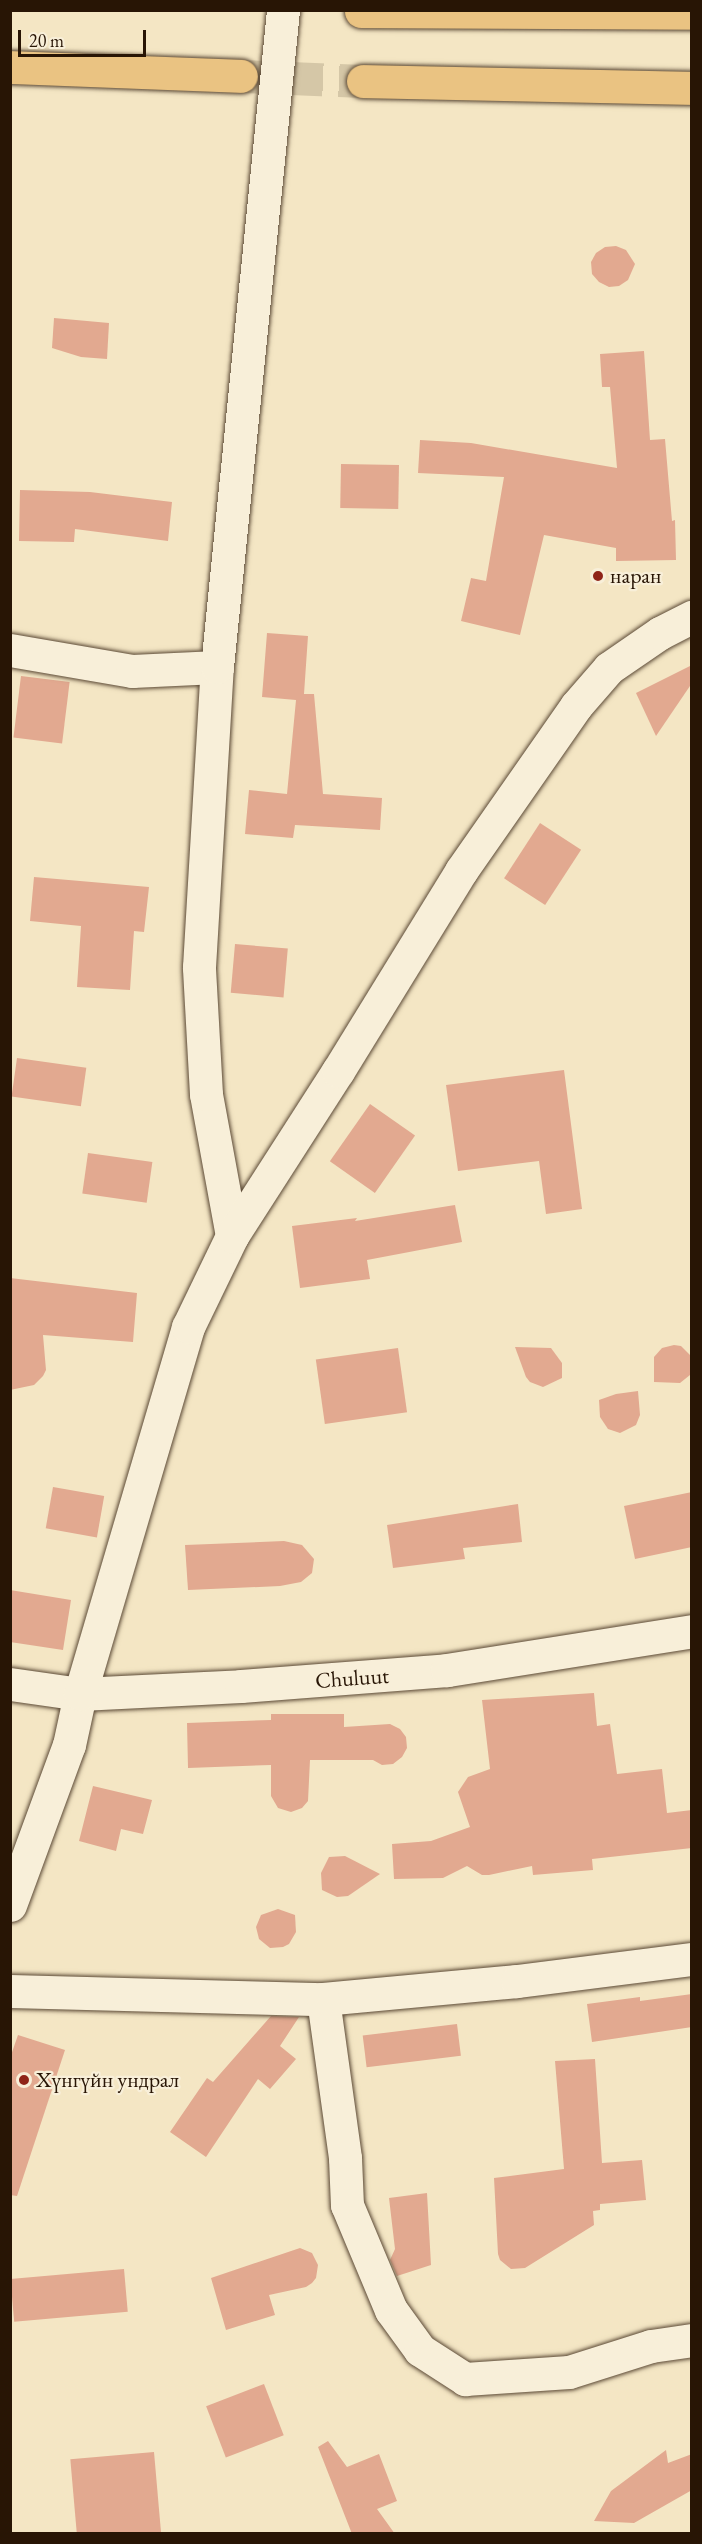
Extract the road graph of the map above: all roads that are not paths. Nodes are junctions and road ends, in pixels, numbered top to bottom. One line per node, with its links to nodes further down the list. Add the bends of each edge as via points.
1 (283, 10): 10 (street)
2 (361, 11): 3 (main road)
3 (692, 13)
4 (10, 67): 5 (main road)
5 (241, 76)
6 (363, 81): 7 (main road)
7 (692, 88)
8 (692, 617): 11 (street, via 660,633 609,668 576,706 461,871)
9 (10, 650): 10 (street, via 132,671)
10 (217, 667): 11 (street, via 199,967 206,1094)
11 (232, 1236): 14 (street, via 188,1327)
12 (692, 1631): 14 (street, Chuluut, via 447,1670)
13 (10, 1684): 14 (street, Chuluut)
14 (80, 1694): 15 (street, via 69,1746)
15 (10, 1905)
16 (692, 1959): 18 (street, via 517,1981)
17 (10, 1991): 18 (street)
18 (323, 1999): 19 (street, via 345,2158 347,2205 391,2310 420,2350 465,2379 569,2372 651,2346)
19 (692, 2340)

